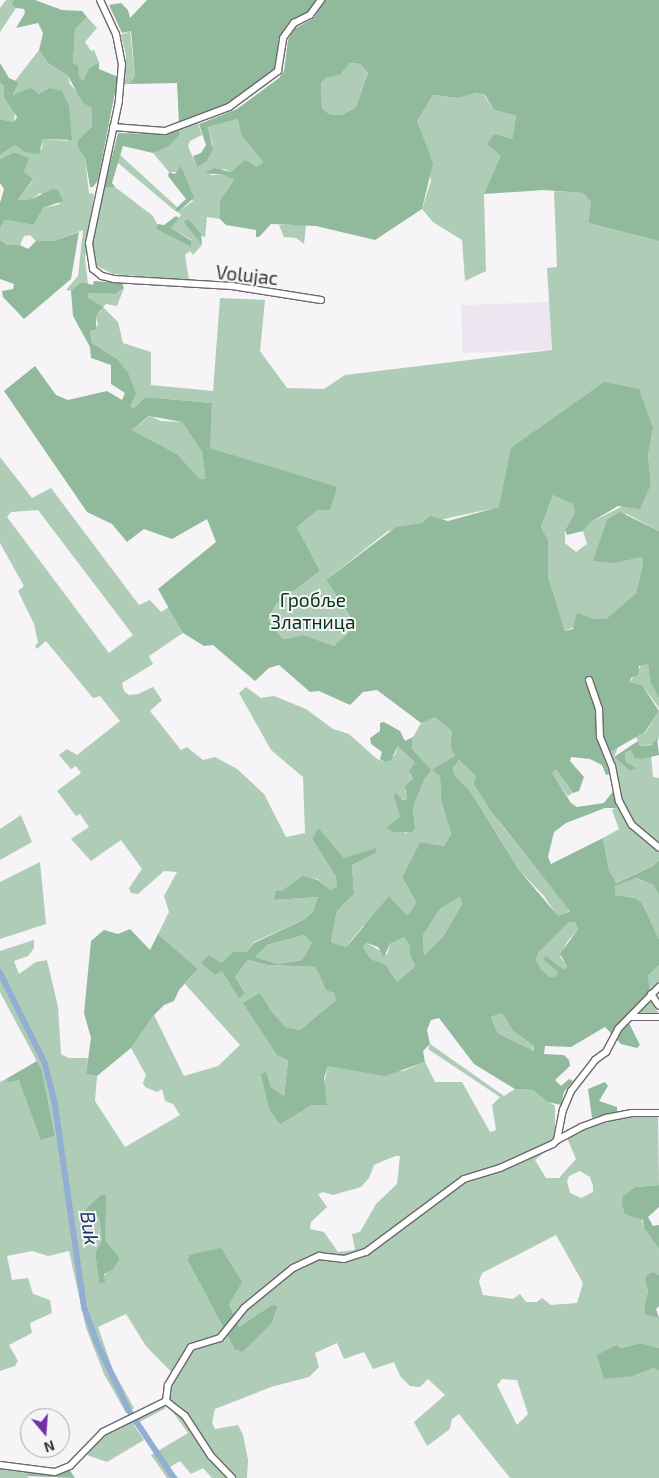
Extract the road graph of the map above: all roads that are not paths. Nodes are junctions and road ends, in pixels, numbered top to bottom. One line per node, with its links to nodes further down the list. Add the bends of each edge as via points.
1 (100, 0): 3 (street, Volujac, via 116,34 122,64)
2 (321, 0): 3 (street, via 310,15 294,23 283,38 278,71 229,107 165,131)
3 (113, 127): 4 (street, Volujac, via 89,243 90,263 102,276 169,284 232,286)
4 (321, 300)
5 (588, 680): 6 (street, via 599,709 600,737 612,766 618,801 632,825)
6 (659, 848)
7 (659, 987): 8 (street)
8 (652, 994): 9 (street); 10 (street)
9 (659, 1006)
10 (630, 1017): 11 (street); 13 (street, via 566,1098)
11 (659, 1017)
12 (659, 1113): 13 (street, via 632,1113 606,1118)
13 (557, 1140): 14 (street, via 500,1168 464,1179 366,1252 344,1259 319,1256 293,1268 244,1308 220,1338 191,1348 168,1385)
14 (166, 1400): 15 (street, via 103,1432 82,1456 62,1471); 16 (street, via 184,1416 211,1456)
15 (0, 1465)
16 (232, 1478)

